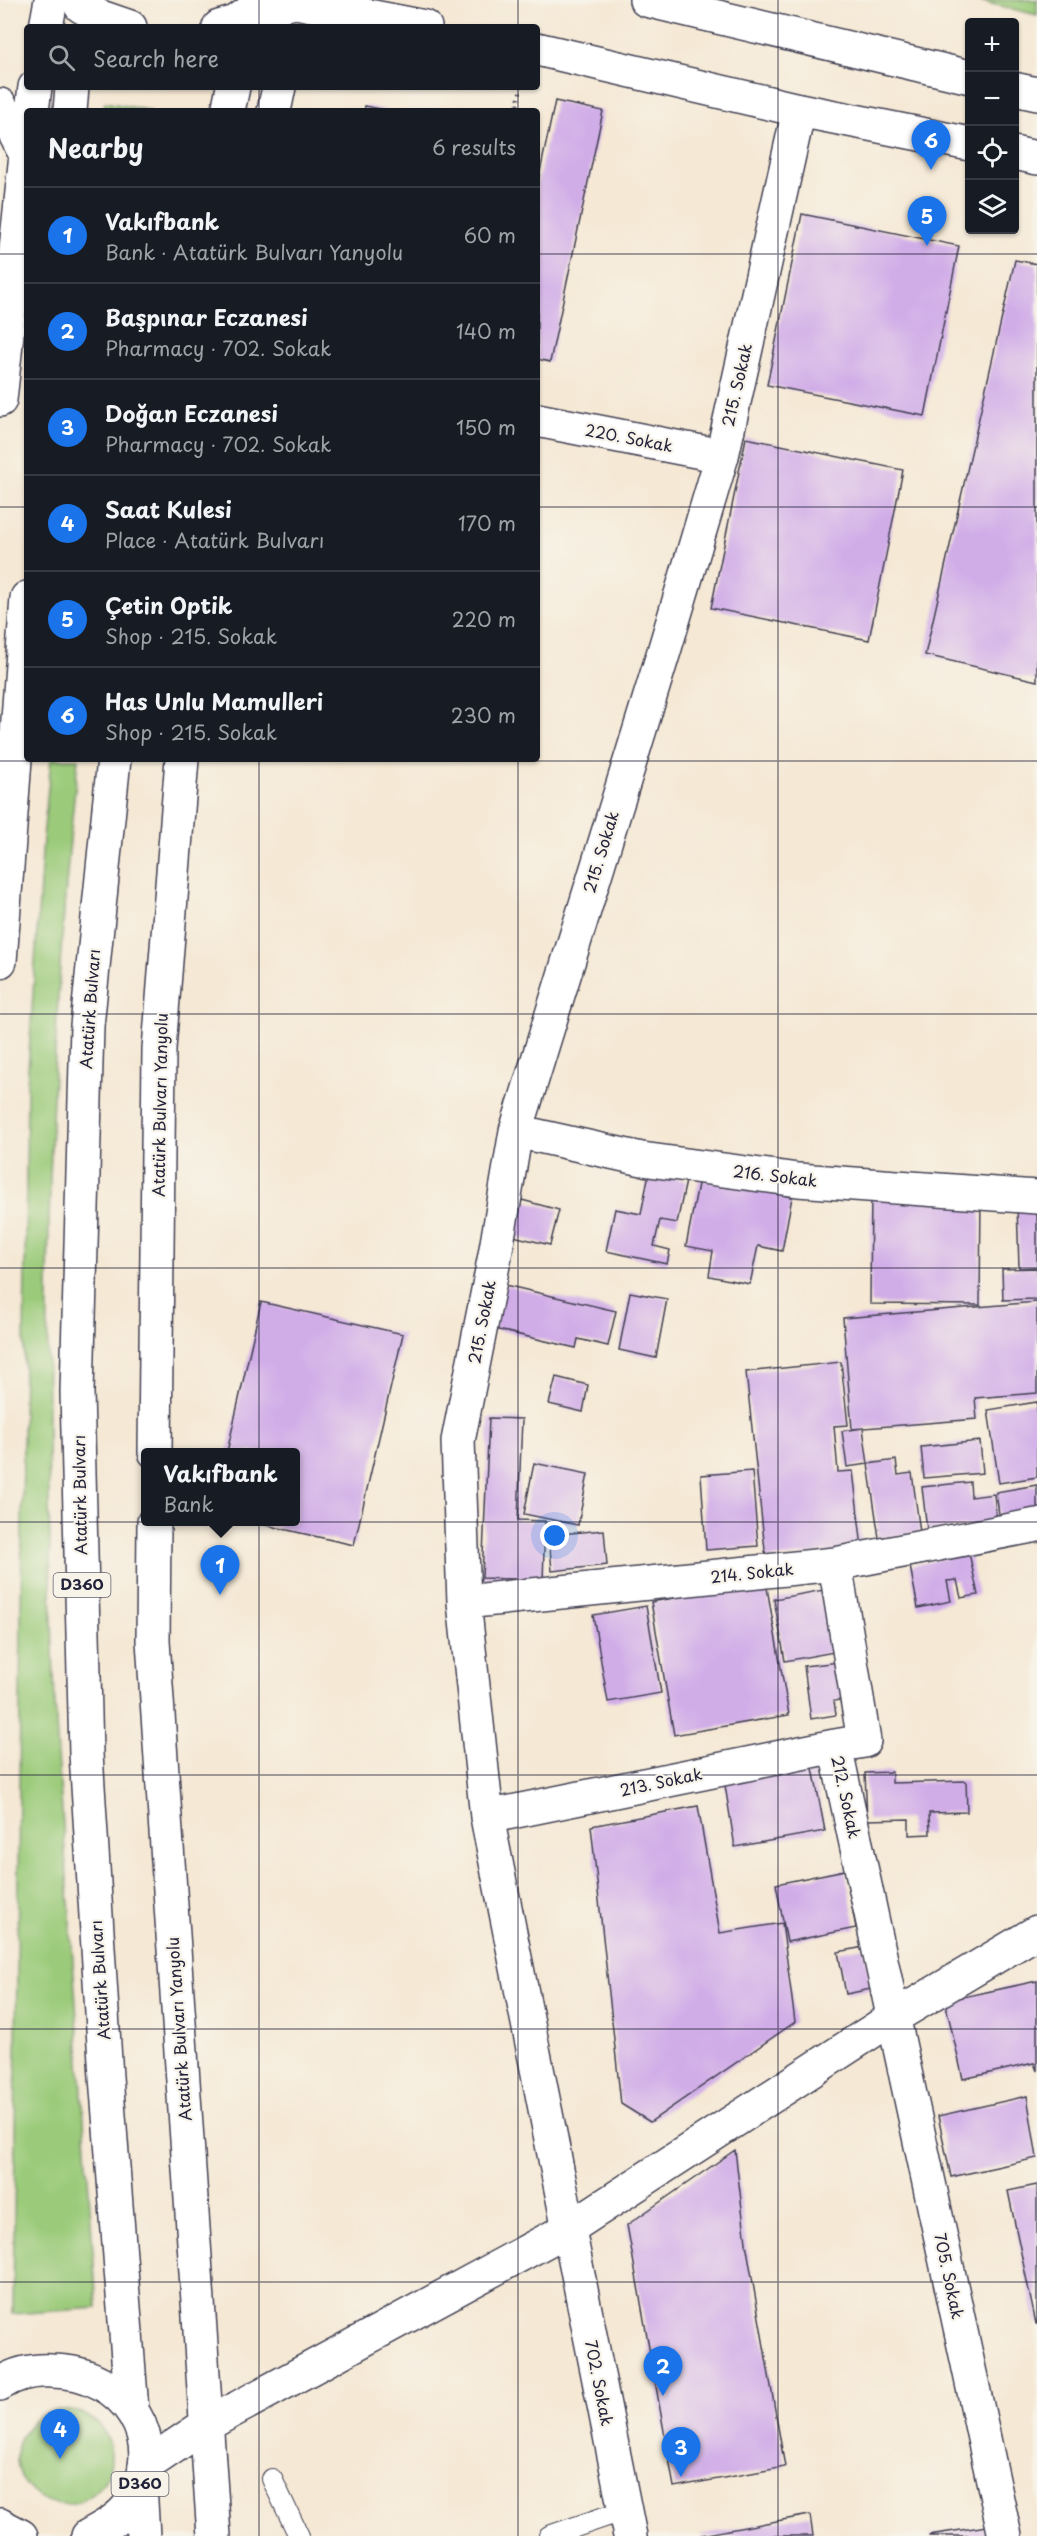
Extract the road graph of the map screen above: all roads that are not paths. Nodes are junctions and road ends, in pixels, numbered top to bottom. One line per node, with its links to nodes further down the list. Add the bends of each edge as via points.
1 (646, 0): 10 (main road)
2 (70, 7): 5 (main road); 6 (main road)
3 (294, 10): 4 (main road); 8 (main road)
4 (250, 13): 7 (main road)
5 (50, 24)
6 (121, 24)
7 (229, 24)
8 (402, 24)
9 (540, 50): 22 (main road)
10 (965, 76)
11 (35, 90): 18 (main road)
12 (72, 90): 19 (main road)
13 (232, 90): 20 (main road)
14 (278, 90): 21 (main road)
15 (1019, 90): 16 (main road)
16 (1037, 94)
17 (0, 105): 24 (main road)
18 (32, 108)
19 (70, 108)
20 (229, 108)
21 (275, 108)
22 (799, 110): 23 (main road); 30 (main road, 215. Sokak)
23 (965, 143)
24 (24, 147)
25 (1019, 154): 26 (main road)
26 (1037, 158)
27 (24, 169): 28 (main road)
28 (0, 400)
29 (540, 421): 30 (main road, 220. Sokak)
30 (722, 456): 35 (main road, 215. Sokak)
31 (24, 638): 34 (main road)
32 (114, 762): 48 (main road, Atatürk Bulvarı / D360, via 87,1026 77,1392 86,1754 106,2077)
33 (182, 762): 37 (main road, Atatürk Bulvarı Yanyolu, via 159,1049)
34 (0, 961)
35 (516, 1131): 36 (main road, 216. Sokak, via 642,1159 798,1180); 41 (main road, 215. Sokak, via 458,1441)
36 (1037, 1197)
37 (155, 1448)
38 (1037, 1525): 40 (main road, 214. Sokak)
39 (154, 1526): 49 (main road, Atatürk Bulvarı Yanyolu, via 153,1641)
40 (835, 1564): 41 (main road, 214. Sokak); 42 (main road, 212. Sokak, via 864,1741)
41 (464, 1602): 43 (main road, 215. Sokak)
42 (835, 1746): 43 (main road, 213. Sokak); 45 (main road, 212. Sokak)
43 (487, 1817): 46 (main road, 702. Sokak)
44 (1037, 1932): 45 (main road)
45 (894, 2017): 46 (main road); 60 (main road, 705. Sokak)
46 (568, 2229): 49 (main road); 52 (main road, 702. Sokak)
47 (0, 2385): 48 (main road, via 32,2370 70,2371 94,2378 116,2391)
48 (136, 2419): 49 (main road); 50 (main road, Atatürk Bulvarı / D360)
49 (206, 2425): 50 (main road); 57 (main road, Atatürk Bulvarı Yanyolu)
50 (142, 2476): 55 (main road, D360, via 127,2508); 56 (main road, Atatürk Bulvarı / D360)
51 (272, 2479): 58 (lane)
52 (627, 2523): 59 (lane)
53 (0, 2525): 54 (main road)
54 (21, 2536)
55 (88, 2536)
56 (143, 2536)
57 (214, 2536)
58 (299, 2536)
59 (549, 2536)
60 (1005, 2536)

